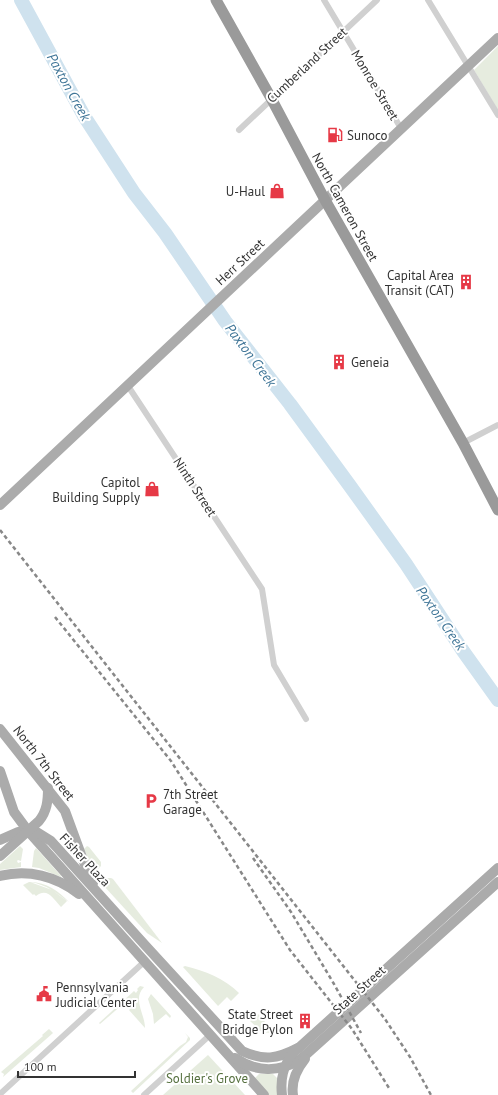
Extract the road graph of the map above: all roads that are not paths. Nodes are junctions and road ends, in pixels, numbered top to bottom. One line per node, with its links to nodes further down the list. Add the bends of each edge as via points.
1 (216, 0): 8 (highway, North Cameron Street)
2 (324, 0): 5 (street, Monroe Street)
3 (377, 0): 5 (street, Cumberland Street)
4 (428, 0): 7 (street)
5 (343, 32): 8 (street, Cumberland Street); 11 (street, Monroe Street)
6 (498, 38): 7 (main road, Herr Street)
7 (468, 66): 9 (street); 11 (main road, Herr Street)
8 (271, 98): 10 (street, Cumberland Street); 12 (highway, North Cameron Street)
9 (498, 115)
10 (239, 130)
11 (402, 130): 12 (main road, Herr Street)
12 (325, 200): 13 (main road, Herr Street); 15 (highway, North Cameron Street)
13 (128, 386): 16 (main road, Herr Street); 18 (street, Ninth Street, via 262,589 274,665)
14 (498, 425): 15 (street)
15 (463, 443): 17 (highway, North Cameron Street)
16 (0, 505)
17 (498, 510)
18 (306, 720)
19 (0, 729): 21 (main road, North 7th Street)
20 (0, 771): 22 (main road, via 14,812)
21 (48, 788): 22 (main road, via 44,814); 28 (main road, North 7th Street, via 65,811 88,871)
22 (28, 831): 23 (main road, via 18,832); 24 (main road); 28 (main road, Fisher Plaza, via 38,833 51,841); 29 (main road, Fisher Plaza)
23 (0, 840)
24 (0, 856)
25 (498, 868): 31 (main road, State Street)
26 (0, 876): 29 (main road, via 21,873 43,876 66,886)
27 (498, 882): 31 (main road, State Street)
28 (106, 901): 33 (main road, Fisher Plaza, via 242,1051 260,1058 270,1058)
29 (93, 906): 30 (main road, Fisher Plaza)
30 (144, 962): 32 (main road, Fisher Plaza); 37 (street)
31 (326, 1030): 33 (main road, State Street); 35 (main road, State Street)
32 (210, 1035): 34 (main road, Fisher Plaza); 38 (street)
33 (298, 1048): 36 (main road)
34 (222, 1049): 36 (main road, State Street, via 254,1068); 39 (main road)
35 (308, 1054): 36 (main road, State Street); 41 (main road, via 296,1074)
36 (284, 1068): 40 (main road)
37 (0, 1094)
38 (144, 1095)
39 (264, 1095)
40 (282, 1095)
41 (293, 1095)

